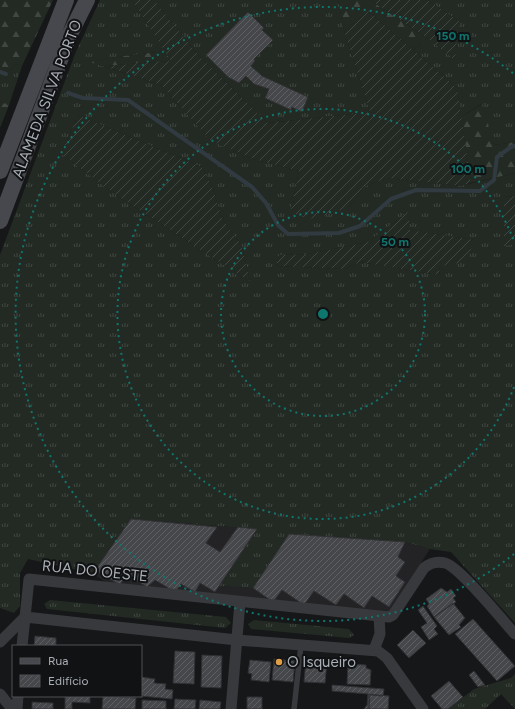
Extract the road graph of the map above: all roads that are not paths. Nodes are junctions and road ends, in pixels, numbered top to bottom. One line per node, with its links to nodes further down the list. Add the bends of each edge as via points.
1 (66, 0): 3 (main road, ALAMEDA SILVA PORTO)
2 (87, 0): 4 (main road, ALAMEDA SILVA PORTO, via 70,36)
3 (0, 171)
4 (0, 221)
5 (240, 602): 6 (street, RUA DO OESTE); 7 (street, RUA DO OESTE, via 29,579); 9 (street)
6 (379, 616): 8 (street, via 393,615 429,564 444,563 463,577); 13 (street, via 380,634)
7 (24, 617): 9 (street); 10 (street); 11 (street)
8 (515, 634)
9 (237, 640): 12 (street); 18 (street)
10 (0, 642)
11 (22, 645)
12 (301, 645): 13 (street); 19 (lane)
13 (374, 650): 20 (street, via 384,654)
14 (0, 694): 16 (street)
15 (18, 697): 17 (street)
16 (12, 709)
17 (17, 709)
18 (231, 709)
19 (294, 709)
20 (423, 709)

